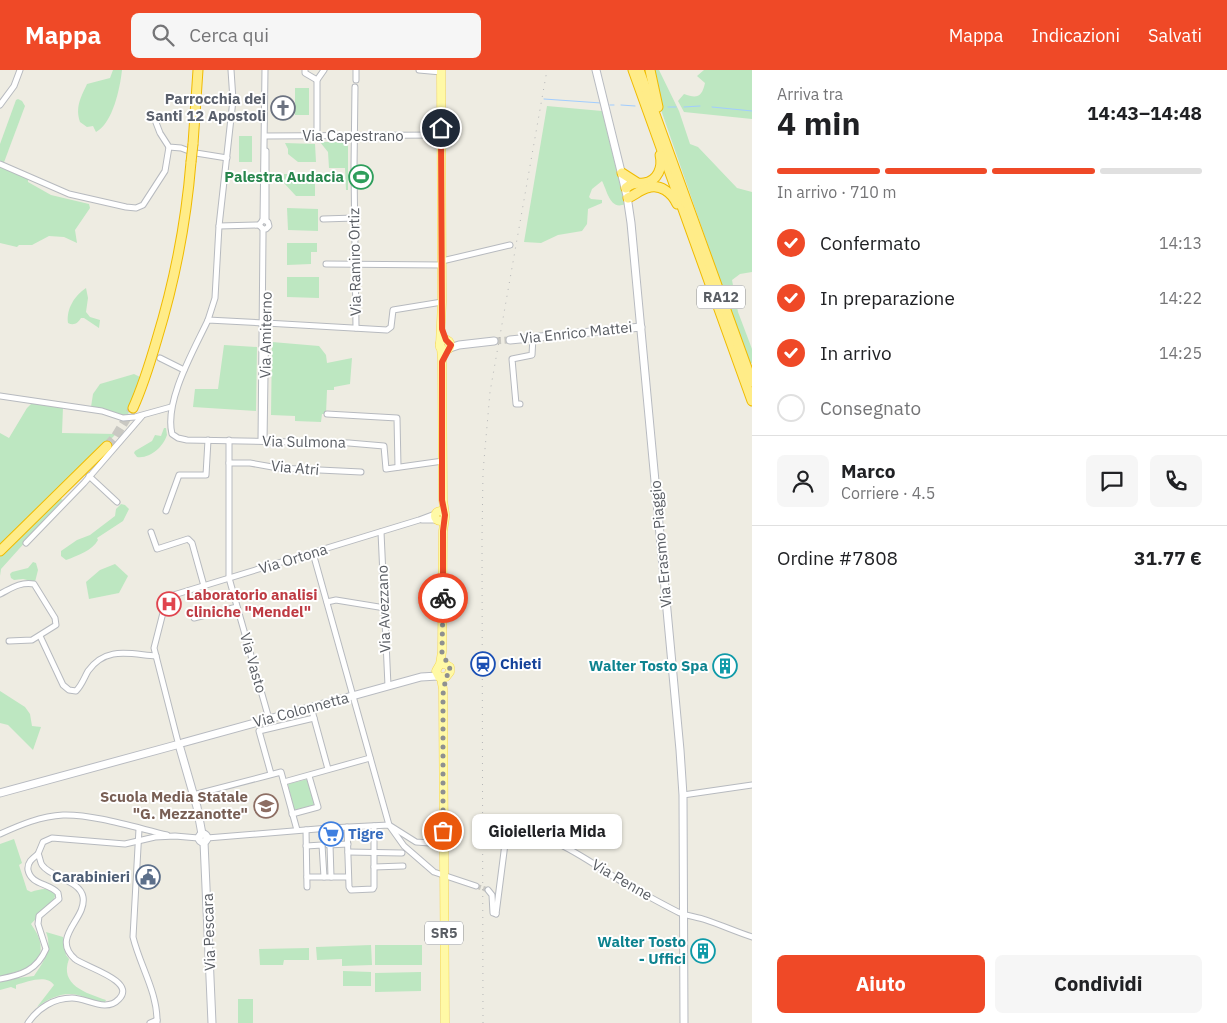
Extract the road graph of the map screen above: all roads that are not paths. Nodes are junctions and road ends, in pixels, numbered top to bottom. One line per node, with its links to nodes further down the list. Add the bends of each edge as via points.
1 (20, 70): 18 (street, via 14,86)
2 (231, 70): 28 (street, via 234,100)
3 (260, 70): 4 (street)
4 (264, 70): 22 (street, Via Amiterno)
5 (305, 70): 15 (street)
6 (324, 70): 15 (street)
7 (356, 70): 16 (street)
8 (419, 70): 13 (street)
9 (596, 70): 30 (street, Via Erasmo Piaggio)
10 (632, 70): 20 (highway, RA12)
11 (639, 70): 25 (highway, RA12)
12 (650, 70): 25 (highway)
13 (441, 71): 21 (main road, SR5)
14 (198, 73): 27 (highway)
15 (317, 80): 23 (street)
16 (356, 80)
17 (355, 87): 24 (street, Via Ramiro Ortiz)
18 (0, 104)
19 (155, 120): 26 (street)
20 (653, 126): 31 (highway, via 652,134 661,166 651,180); 38 (highway, RA12)
21 (441, 135): 24 (street, Via Capestrano); 40 (main road, SR5)
22 (264, 136): 23 (street, Via Capestrano); 36 (street, Via Amiterno)
23 (317, 136): 24 (street, Via Capestrano)
24 (354, 136): 34 (street, Via Ramiro Ortiz)
25 (664, 136): 54 (highway, RA12)
26 (169, 147): 27 (street); 29 (street, via 165,171 143,205 136,208 69,194)
27 (193, 149): 28 (street); 59 (highway, bridge, via 179,257 150,363)
28 (227, 158): 37 (street)
29 (0, 164)
30 (622, 173): 31 (highway); 32 (street, Via Erasmo Piaggio)
31 (636, 182): 32 (highway)
32 (626, 188): 33 (street, Via Erasmo Piaggio)
33 (628, 198): 38 (highway, via 648,187 664,189 674,198 685,226); 46 (street, Via Erasmo Piaggio)
34 (355, 218): 35 (street); 42 (street, Via Ramiro Ortiz)
35 (323, 219)
36 (264, 225): 37 (street); 45 (street, Via Amiterno)
37 (220, 226): 44 (street, via 215,298)
38 (690, 229): 56 (highway, RA12)
39 (510, 245): 40 (street)
40 (442, 263): 42 (street); 43 (main road, SR5)
41 (326, 264): 42 (street)
42 (355, 264): 47 (street, Via Ramiro Ortiz)
43 (442, 302): 47 (street, Via Ramiro Ortiz, via 393,310 391,327 387,330); 51 (main road, SR5)
44 (208, 320): 45 (street, Via Ramiro Ortiz); 53 (street)
45 (265, 322): 47 (street, Via Ramiro Ortiz); 64 (street, Via Amiterno)
46 (641, 327): 48 (street, Via Enrico Mattei); 106 (street, Via Erasmo Piaggio)
47 (356, 328)
48 (533, 338): 49 (street, Via Enrico Mattei); 57 (street, via 532,355 512,359 516,404)
49 (510, 340)
50 (494, 341): 51 (street)
51 (446, 346): 66 (main road, SR5, via 442,360)
52 (160, 358): 53 (street)
53 (184, 370): 58 (street)
54 (752, 382)
55 (0, 396): 61 (street, via 102,410 123,418)
56 (752, 401)
57 (520, 404)
58 (171, 406): 61 (street); 62 (street, Via Sulmona, via 172,434 178,438)
59 (133, 408)
60 (327, 414): 68 (street, via 398,418)
61 (143, 415): 70 (street)
62 (208, 440): 63 (street, Via Sulmona); 72 (street, via 206,476 178,475)
63 (229, 440): 64 (street, Via Sulmona); 67 (street, Via Vasto)
64 (262, 441): 68 (street, Via Sulmona, via 384,446 386,470)
65 (107, 446): 77 (highway)
66 (443, 461): 68 (street); 73 (main road, SR5)
67 (229, 463): 69 (street, Via Atri); 79 (street, Via Vasto)
68 (398, 467)
69 (361, 472)
70 (89, 476): 71 (street); 76 (street)
71 (117, 502)
72 (166, 511)
73 (440, 516): 75 (street, Via Ortona); 89 (main road, SR5, via 443,531)
74 (151, 532): 80 (street, via 158,548 188,539 192,543)
75 (381, 532): 78 (street, Via Ortona); 84 (street, Via Avezzano)
76 (26, 543)
77 (0, 551)
78 (313, 552): 79 (street, Via Ortona); 82 (street)
79 (228, 578): 80 (street, Via Ortona); 83 (street, Via Vasto)
80 (204, 586): 88 (street, Via Ortona, via 167,597 154,648)
81 (0, 594): 86 (street, via 16,585 34,584 56,624)
82 (327, 602): 84 (street, via 336,600); 93 (street)
83 (236, 607): 85 (street); 96 (street, Via Vasto)
84 (385, 608): 92 (street, Via Avezzano)
85 (194, 618)
86 (40, 636): 87 (street, via 32,640); 88 (street, via 63,685 69,690 76,691 98,659 114,652)
87 (9, 641)
88 (156, 656): 97 (street)
89 (443, 665): 90 (street); 91 (main road, SR5, via 436,672); 91 (main road, SR5, via 451,671)
90 (421, 677): 91 (street); 92 (street, Via Colonnetta)
91 (443, 677): 119 (main road, SR5)
92 (388, 686): 93 (street, Via Colonnetta)
93 (352, 696): 94 (street, Via Colonnetta); 98 (street)
94 (311, 707): 95 (street); 96 (street, Via Colonnetta)
95 (314, 718): 99 (street); 100 (street, via 259,732)
96 (269, 719): 97 (street, Via Colonnetta)
97 (179, 744): 104 (street, Via Colonnetta); 105 (street, Via Pescara)
98 (370, 758): 99 (street); 108 (street)
99 (328, 770): 101 (street)
100 (271, 774): 102 (street, via 281,772); 105 (street)
101 (309, 776): 102 (street); 107 (street, via 318,807)
102 (284, 782): 107 (street)
103 (752, 785): 106 (street)
104 (0, 793)
105 (193, 794): 116 (street, Via Pescara)
106 (683, 795): 137 (street, Via Erasmo Piaggio)
107 (292, 814): 112 (street)
108 (389, 825): 109 (street); 119 (street, via 416,842); 129 (street, via 410,852)
109 (374, 826): 110 (street); 124 (street)
110 (347, 827): 113 (street); 118 (street)
111 (139, 829): 114 (street, via 63,815 44,818); 115 (street); 117 (street)
112 (296, 830): 113 (street); 116 (street)
113 (306, 830): 122 (street)
114 (0, 834)
115 (175, 836): 116 (street); 117 (street)
116 (203, 838): 143 (street, Via Pescara)
117 (138, 841): 126 (street, via 125,844 52,838 43,842); 140 (street, via 134,936 156,1001)
118 (348, 844): 121 (street); 123 (street)
119 (443, 844): 129 (main road, SR5)
120 (322, 845): 121 (street); 122 (street); 130 (street)
121 (330, 845): 131 (street)
122 (306, 846): 133 (street)
123 (348, 852): 124 (street); 132 (street)
124 (374, 852): 125 (street); 128 (street)
125 (402, 853)
126 (38, 854): 139 (street, via 28,867 29,874 33,880 58,893 58,899 39,916 38,924 46,949 36,966); 141 (street, via 43,865 77,887 83,895 84,905 67,935 70,952 76,959 119,982 123,990 121,998 114,1004 59,999 44,1006)
127 (403, 866): 128 (street)
128 (374, 867): 132 (street, via 373,889 351,890)
129 (443, 876): 134 (street); 144 (main road, SR5)
130 (324, 877): 131 (street); 133 (street)
131 (331, 877): 132 (street)
132 (348, 877)
133 (307, 878): 135 (street)
134 (476, 886)
135 (307, 888)
136 (488, 890): 137 (street, Via Penne, via 492,896 493,913 496,914 506,836 529,835 563,846)
137 (684, 914): 138 (street, Via Penne); 145 (street, Via Erasmo Piaggio)
138 (752, 937)
139 (0, 979)
140 (157, 1022): 142 (street)
141 (28, 1023)
142 (150, 1023)
143 (212, 1023)
144 (445, 1023)
145 (684, 1023)

